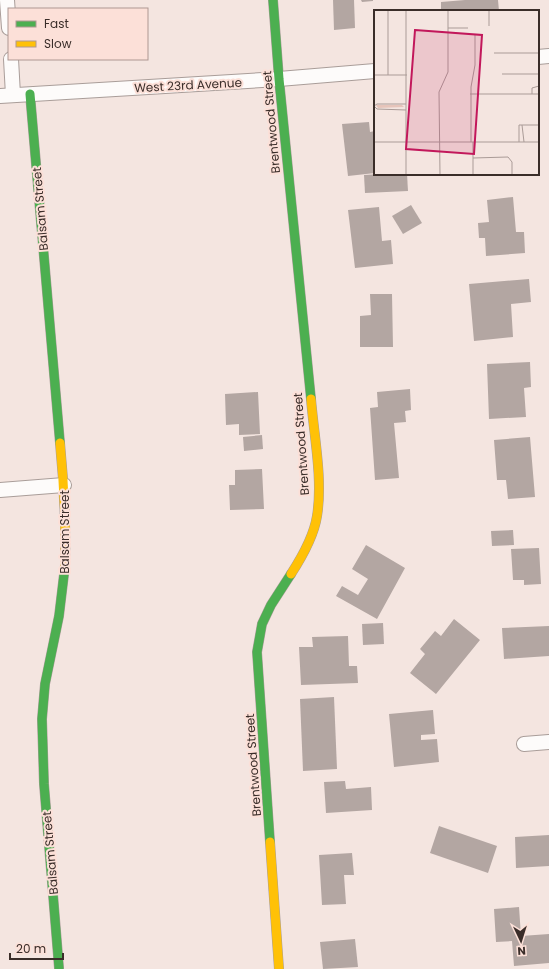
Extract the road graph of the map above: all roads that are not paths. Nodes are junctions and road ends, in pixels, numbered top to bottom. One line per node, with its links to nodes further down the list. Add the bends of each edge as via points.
1 (7, 0): 3 (street)
2 (273, 0): 8 (street, Brentwood Street)
3 (8, 14)
4 (549, 56): 5 (street)
5 (539, 57)
6 (11, 60): 10 (street)
7 (374, 71): 8 (street, West 23rd Avenue)
8 (279, 79): 9 (street, West 23rd Avenue); 16 (street, Brentwood Street, via 319,485 317,516 313,530 301,559 271,605 262,624 257,652)
9 (30, 94): 10 (street, West 23rd Avenue); 11 (street, Balsam Street)
10 (6, 95)
11 (64, 485): 12 (street); 15 (street, Balsam Street, via 65,576 45,684 42,719 44,784)
12 (0, 490)
13 (549, 742): 14 (street)
14 (524, 744)
15 (60, 968)
16 (279, 969)

